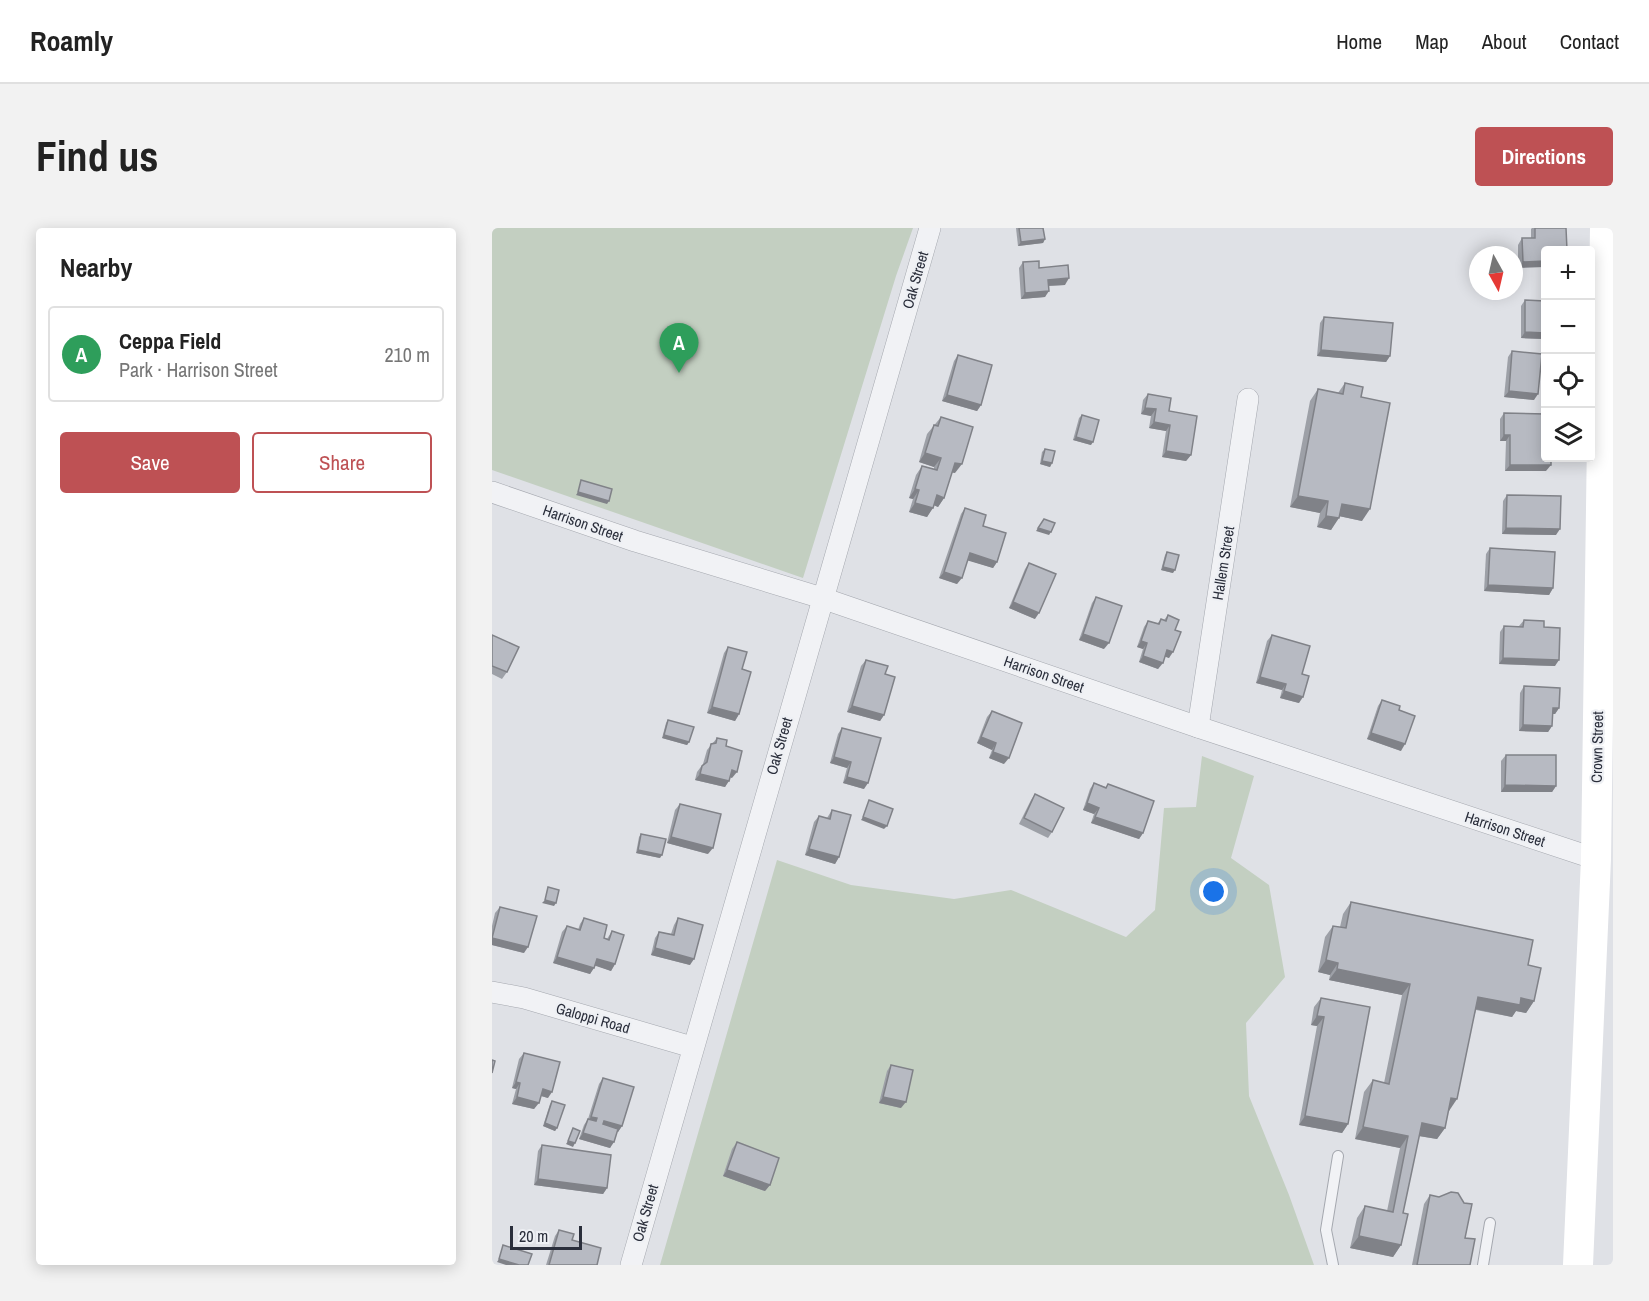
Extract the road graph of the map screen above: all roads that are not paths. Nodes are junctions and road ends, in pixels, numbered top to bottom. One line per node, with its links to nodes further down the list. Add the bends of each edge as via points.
1 (930, 228): 5 (street, Oak Street)
2 (1605, 228): 7 (street, Crown Street)
3 (1248, 399): 6 (street, Hallem Street)
4 (492, 492): 5 (street, Harrison Street)
5 (822, 598): 6 (street, Harrison Street); 9 (street, Oak Street)
6 (1198, 727): 7 (street, Harrison Street)
7 (1596, 859): 15 (street, Crown Street)
8 (492, 992): 9 (street, Galoppi Road)
9 (692, 1047): 12 (street, Oak Street)
10 (1338, 1156): 13 (lane, via 1326,1230)
11 (1490, 1223): 14 (lane)
12 (631, 1265)
13 (1333, 1265)
14 (1482, 1265)
15 (1578, 1265)

